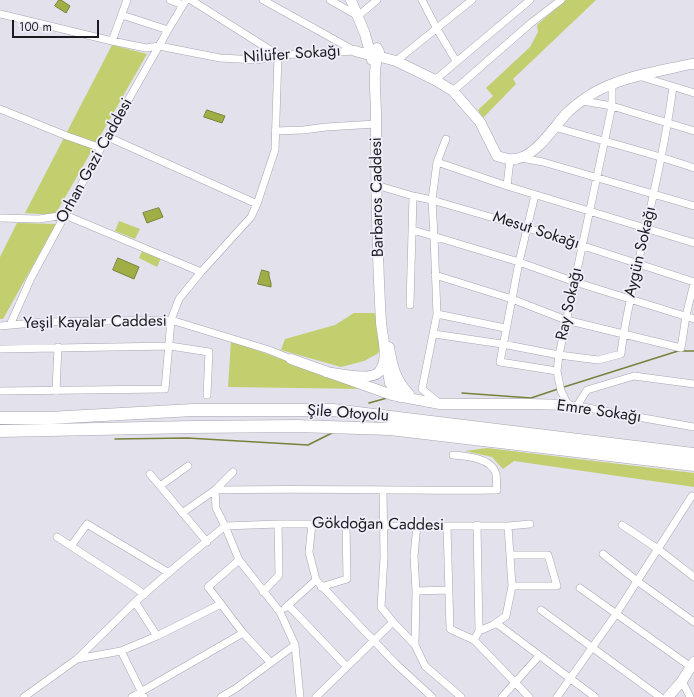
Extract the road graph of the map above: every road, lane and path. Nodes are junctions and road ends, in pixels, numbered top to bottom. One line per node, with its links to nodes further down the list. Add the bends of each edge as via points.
1 (127, 0): 14 (street)
2 (170, 0): 12 (street)
3 (191, 0): 22 (street)
4 (263, 0): 20 (street)
5 (330, 0): 15 (street)
6 (351, 0): 15 (street, Barbaros Caddesi)
7 (376, 0): 15 (street)
8 (422, 0): 17 (street)
9 (472, 0): 17 (street)
10 (530, 0): 23 (street)
11 (561, 0): 30 (street)
12 (185, 2): 16 (street, Orhan Gazi Caddesi)
13 (0, 14): 18 (street, Nilüfer Sokağı)
14 (122, 15): 16 (street); 18 (street)
15 (358, 16): 21 (street, Barbaros Caddesi)
16 (168, 30): 19 (street, Orhan Gazi Caddesi)
17 (437, 30): 23 (street); 24 (street)
18 (112, 41): 19 (street, Nilüfer Sokağı, via 146,48)
19 (159, 46): 22 (street, Nilüfer Sokağı, via 220,58 257,60); 40 (street, Orhan Gazi Caddesi)
20 (355, 51): 21 (street, Nilüfer Sokağı); 22 (street, Nilüfer Sokağı)
21 (374, 52): 24 (street); 36 (street, Barbaros Caddesi)
22 (278, 55): 38 (street)
23 (456, 61): 27 (street)
24 (396, 62): 27 (street)
25 (694, 64): 26 (street)
26 (639, 76): 28 (street); 29 (street)
27 (435, 80): 30 (street)
28 (612, 84): 32 (street); 33 (street, Ray Sokağı)
29 (673, 87): 31 (street); 35 (street, Aygün Sokağı)
30 (453, 91): 46 (street, via 480,122 497,156)
31 (694, 93)
32 (583, 101): 33 (street); 37 (street, via 567,113)
33 (612, 106): 35 (street); 42 (street, Ray Sokağı)
34 (0, 109): 43 (street)
35 (668, 122): 39 (street); 44 (street, Aygün Sokağı)
36 (376, 124): 38 (street); 50 (street, Barbaros Caddesi)
37 (555, 127): 42 (street); 45 (street, via 532,152)
38 (275, 131): 56 (street, via 274,150)
39 (694, 131)
40 (108, 137): 43 (street, Orhan Gazi Caddesi); 56 (street)
41 (446, 139): 47 (street)
42 (604, 142): 44 (street); 49 (street, Ray Sokağı)
43 (101, 148): 59 (street, Orhan Gazi Caddesi)
44 (661, 156): 48 (street); 52 (street, Aygün Sokağı)
45 (520, 158): 46 (street); 49 (street)
46 (510, 160): 51 (street)
47 (437, 162): 51 (street); 55 (street)
48 (694, 168)
49 (598, 177): 52 (street); 58 (street, Ray Sokağı)
50 (376, 185): 54 (street, Mesut Sokağı); 78 (street, Barbaros Caddesi)
51 (507, 186): 53 (street)
52 (654, 193): 57 (street); 62 (street, Aygün Sokağı)
53 (535, 195): 58 (street); 61 (street)
54 (413, 196): 55 (street, Mesut Sokağı); 63 (street)
55 (432, 200): 61 (street, Mesut Sokağı); 64 (street)
56 (256, 204): 69 (street, via 251,217)
57 (694, 206)
58 (591, 211): 62 (street); 66 (street, Ray Sokağı)
59 (65, 214): 60 (street, via 39,219); 69 (street); 82 (street, Orhan Gazi Caddesi, via 31,278)
60 (0, 218)
61 (528, 228): 66 (street, Mesut Sokağı); 67 (street)
62 (646, 228): 65 (street); 68 (street, Aygün Sokağı)
63 (413, 230): 64 (street); 75 (street)
64 (434, 236): 67 (street); 70 (street)
65 (694, 244)
66 (583, 246): 68 (street, Mesut Sokağı); 71 (street, Ray Sokağı)
67 (519, 262): 71 (street); 74 (street)
68 (638, 265): 72 (street, Mesut Sokağı); 73 (street, Aygün Sokağı)
69 (201, 272): 80 (street, via 180,298)
70 (435, 275): 74 (street); 76 (street)
71 (575, 282): 73 (street); 81 (street, Ray Sokağı)
72 (694, 282): 77 (street)
73 (630, 298): 77 (street); 86 (street, Aygün Sokağı)
74 (512, 299): 81 (street); 84 (street)
75 (410, 305)
76 (437, 314): 84 (street); 85 (street)
77 (686, 316): 79 (street); 86 (street, via 681,348)
78 (381, 319): 92 (street); 97 (street, via 386,328)
79 (694, 319)
80 (171, 320): 82 (street, Yeşil Kayalar Caddesi); 88 (street); 93 (street, Yeşil Kayalar Caddesi)
81 (566, 320): 86 (street); 91 (street, Ray Sokağı)
82 (10, 325): 83 (street, Yeşil Kayalar Caddesi)
83 (0, 326)
84 (506, 328): 87 (street)
85 (434, 334): 87 (street); 101 (street, via 422,389)
86 (623, 334): 91 (street, Aygün Sokağı, via 621,354 598,360)
87 (502, 344): 91 (street); 94 (street, via 500,362)
88 (170, 346): 89 (street); 99 (street, via 165,389); 100 (street, via 209,352)
89 (58, 347): 90 (street); 99 (street)
90 (0, 349)
91 (559, 355): 94 (street, Ray Sokağı)
92 (385, 356): 95 (street, via 378,374); 97 (street)
93 (291, 359): 95 (street, Yeşil Kayalar Caddesi)
94 (557, 371): 102 (street, Ray Sokağı, via 560,388)
95 (358, 380): 97 (street)
96 (694, 384): 102 (street, via 634,376 587,390)
97 (395, 388): 101 (street)
98 (0, 391): 99 (street)
99 (56, 391)
100 (206, 395)
101 (440, 404): 102 (street, Emre Sokağı)
102 (572, 406): 104 (street, Emre Sokağı)
103 (0, 418): 106 (highway, Şile Otoyolu, via 49,418 193,410 333,410)
104 (694, 427)
105 (0, 432): 108 (highway, Şile Otoyolu, via 290,426 390,429)
106 (694, 454)
107 (452, 455): 114 (street, via 474,457 489,464 496,473 497,490)
108 (694, 465)
109 (188, 466): 112 (street)
110 (233, 472): 113 (street)
111 (150, 474): 112 (street)
112 (160, 486): 116 (street)
113 (215, 490): 114 (street); 116 (street); 124 (street, via 216,508)
114 (383, 490): 125 (street)
115 (692, 496): 131 (street)
116 (182, 513): 129 (street)
117 (278, 524): 118 (street, Gökdoğan Caddesi); 124 (street, Gökdoğan Caddesi); 144 (street, via 279,575)
118 (312, 524): 119 (street, Gökdoğan Caddesi); 137 (street, via 309,552)
119 (346, 524): 125 (street, Gökdoğan Caddesi); 140 (street, via 346,579)
120 (530, 524): 127 (street, Gökdoğan Caddesi)
121 (416, 525): 125 (street, Gökdoğan Caddesi); 126 (street, Gökdoğan Caddesi); 142 (street)
122 (477, 525): 126 (street, Gökdoğan Caddesi); 127 (street, Gökdoğan Caddesi); 155 (street)
123 (622, 525): 131 (street)
124 (225, 526): 129 (street); 134 (street)
125 (384, 526): 152 (street, via 380,607)
126 (447, 526): 143 (street)
127 (508, 526): 133 (street)
128 (57, 537): 130 (street)
129 (207, 542): 135 (street)
130 (70, 546): 135 (street, via 86,524); 145 (street)
131 (658, 549): 136 (street); 138 (street)
132 (603, 554): 138 (street)
133 (510, 555): 139 (street); 139 (street, via 548,555 557,586)
134 (239, 560): 144 (street); 147 (street, via 208,587)
135 (169, 573): 145 (street)
136 (694, 577)
137 (316, 580): 140 (street); 148 (street)
138 (637, 581): 151 (street); 153 (street)
139 (512, 586): 154 (street, via 506,616)
140 (322, 587): 158 (street)
141 (580, 588): 151 (street)
142 (416, 590): 143 (street); 161 (street)
143 (449, 590): 159 (street, via 450,630)
144 (263, 592): 150 (street)
145 (144, 595): 146 (street)
146 (135, 602): 157 (street); 165 (street)
147 (221, 604): 156 (street); 157 (street)
148 (288, 605): 150 (street); 168 (street)
149 (541, 610): 162 (street)
150 (280, 612): 160 (street)
151 (616, 614): 162 (street); 167 (street)
152 (393, 622): 158 (street); 161 (street)
153 (694, 622)
154 (496, 623): 155 (street); 164 (street)
155 (479, 631): 159 (street)
156 (243, 633): 166 (street); 173 (street)
157 (157, 636): 163 (street)
158 (374, 640): 168 (street); 180 (street)
159 (474, 640): 171 (street)
160 (295, 645): 166 (street); 178 (street)
161 (415, 645): 181 (street, via 425,666)
162 (592, 647): 169 (street); 186 (street)
163 (121, 651): 165 (street); 173 (street)
164 (539, 656): 169 (street); 171 (street)
165 (77, 659): 172 (street)
166 (270, 663): 177 (street)
167 (692, 664): 170 (street)
168 (347, 667): 179 (street)
169 (571, 679): 184 (street); 185 (street)
170 (682, 681): 187 (street); 188 (street)
171 (515, 682): 182 (street); 183 (street)
172 (36, 689): 174 (street); 175 (street)
173 (143, 694): 176 (street)
174 (24, 697)
175 (40, 697)
176 (132, 697)
177 (221, 697)
178 (300, 697)
179 (316, 697)
180 (432, 697)
181 (461, 697)
182 (502, 697)
183 (529, 697)
184 (557, 697)
185 (595, 697)
186 (660, 697)
187 (668, 697)
188 (690, 697)

